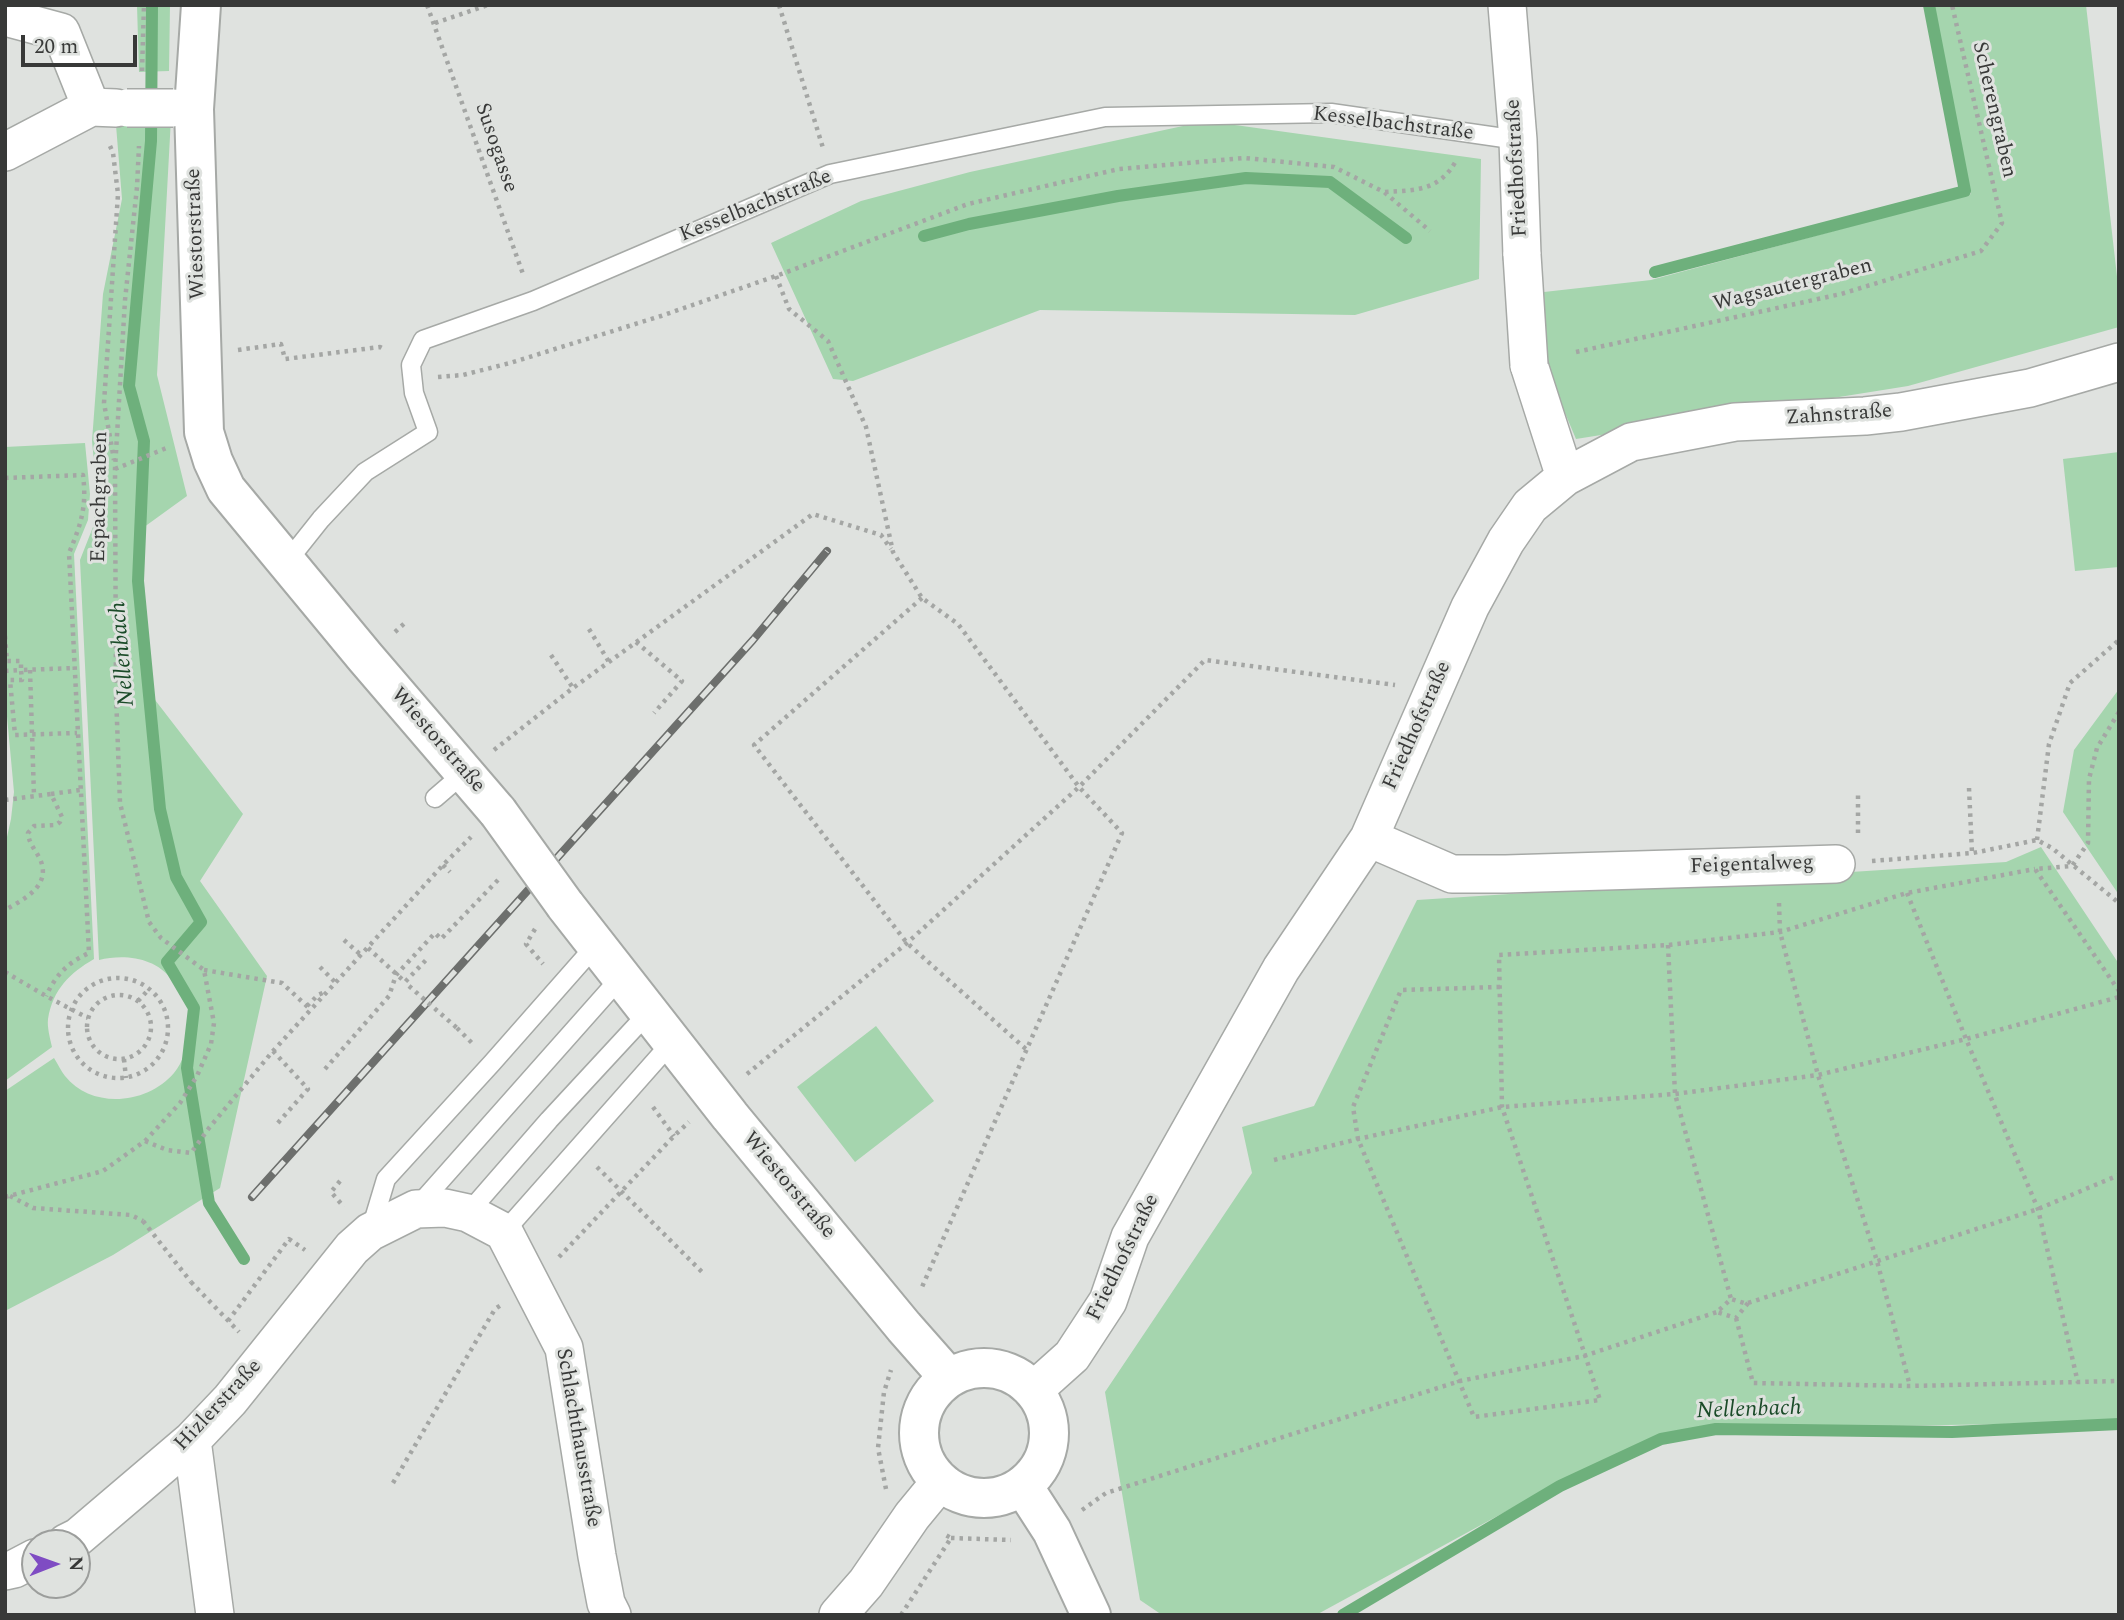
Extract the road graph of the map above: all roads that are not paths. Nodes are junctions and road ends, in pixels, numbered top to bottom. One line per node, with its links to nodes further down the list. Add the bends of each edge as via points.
1 (201, 5): 5 (street, Wiestorstraße)
2 (1507, 5): 6 (street, Friedhofstraße)
3 (5, 17): 4 (street, via 61,32)
4 (91, 107): 5 (street, bridge); 7 (street)
5 (183, 108): 10 (street, Wiestorstraße, via 204,432 226,489)
6 (1518, 140): 9 (street, Friedhofstraße, bridge, via 1529,365); 10 (lane, Kesselbachstraße, via 1331,113 1105,117 830,174 533,301 423,340 412,372 428,432 365,472)
7 (5, 152)
8 (2119, 362): 9 (street, Zahnstraße, via 2030,388 1901,412 1735,422 1631,442)
9 (1565, 477): 13 (street, Friedhofstraße, via 1530,506 1470,607)
10 (286, 563): 11 (street, Wiestorstraße)
11 (464, 774): 12 (lane); 15 (street, Wiestorstraße, bridge, via 498,812)
12 (435, 798)
13 (1369, 838): 14 (street, Feigentalweg, via 1452,874); 24 (street, Friedhofstraße, via 1281,969 1137,1224 1108,1301 1072,1356)
14 (1847, 863)
15 (596, 945): 16 (street, Wiestorstraße); 22 (lane, via 386,1178)
16 (621, 977): 17 (street, Wiestorstraße); 19 (lane)
17 (649, 1012): 18 (street, Wiestorstraße); 20 (lane)
18 (672, 1042): 21 (lane); 23 (street, Wiestorstraße)
19 (416, 1209): 20 (street); 22 (street)
20 (468, 1213): 21 (street)
21 (504, 1231): 30 (street, Schlachthausstraße, via 564,1348 597,1556)
22 (352, 1250): 25 (street, Hizlerstraße)
23 (949, 1378): 24 (street, via 970,1369 991,1368 1013,1374); 26 (street, via 926,1403 919,1427 923,1458)
24 (1034, 1390): 27 (street, via 1046,1412 1049,1441 1040,1468)
25 (192, 1440): 28 (street, Hizlerstraße); 29 (street)
26 (940, 1482): 27 (street, via 983,1499 1007,1495); 31 (street)
27 (1023, 1486): 32 (street, via 1052,1531)
28 (87, 1529)
29 (215, 1615)
30 (612, 1615)
31 (838, 1615)
32 (1091, 1615)

